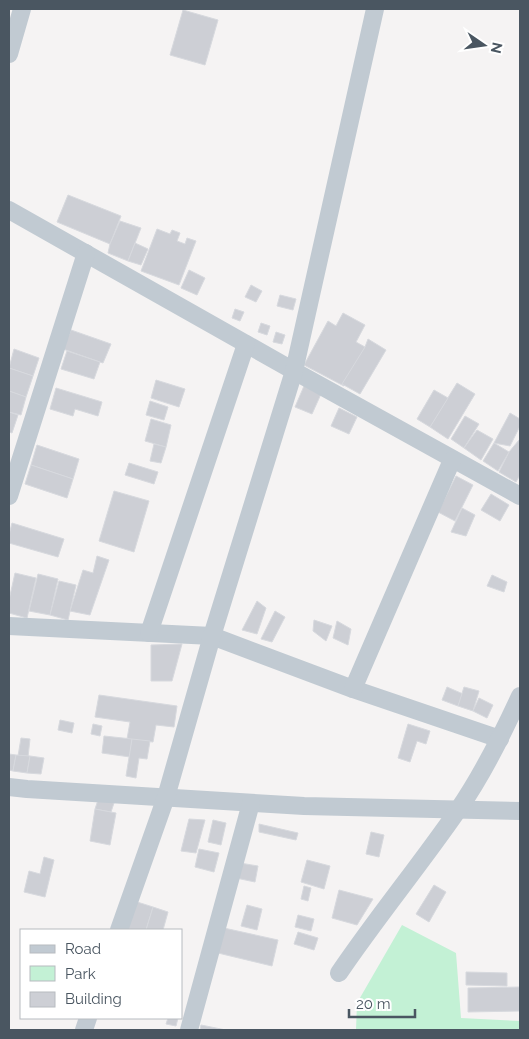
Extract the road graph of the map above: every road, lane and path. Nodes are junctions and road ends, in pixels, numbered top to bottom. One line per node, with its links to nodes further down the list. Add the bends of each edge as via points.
1 (22, 9): 3 (street)
2 (375, 9): 7 (street)
3 (9, 54)
4 (9, 210): 5 (street)
5 (86, 253): 6 (street); 9 (street)
6 (246, 344): 7 (street); 12 (street)
7 (294, 372): 8 (street); 13 (street)
8 (452, 460): 10 (street); 14 (street)
9 (9, 496)
10 (520, 496)
11 (9, 626): 12 (street)
12 (149, 633): 13 (street)
13 (212, 636): 14 (street); 18 (street)
14 (353, 689): 16 (street)
15 (520, 696): 16 (street)
16 (500, 739): 20 (street)
17 (9, 786): 18 (street)
18 (166, 797): 19 (street); 22 (street)
19 (252, 803): 20 (street); 24 (street)
20 (459, 809): 21 (street); 23 (street)
21 (520, 811)
22 (119, 929)
23 (339, 973)
24 (189, 1030)

